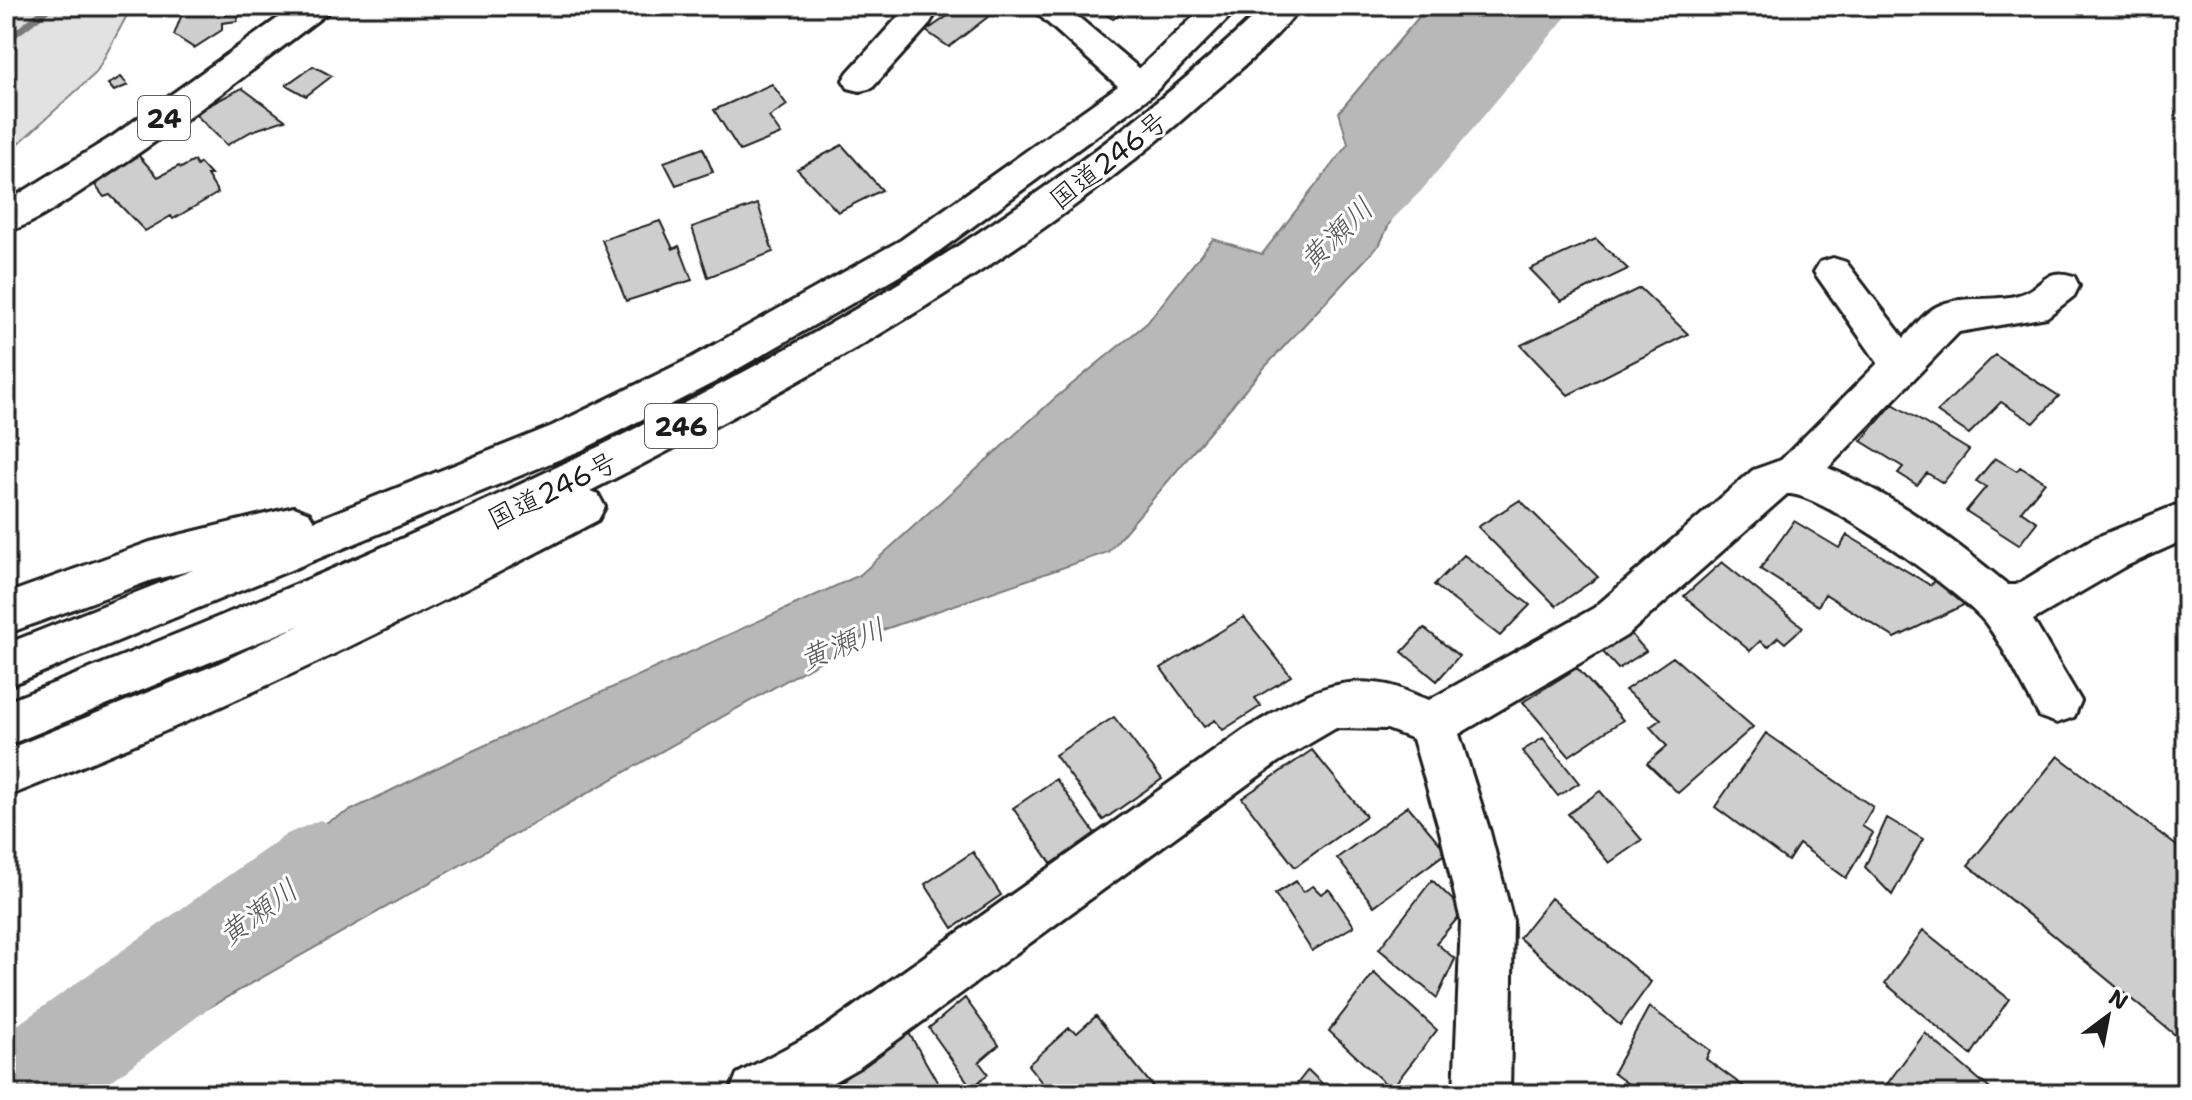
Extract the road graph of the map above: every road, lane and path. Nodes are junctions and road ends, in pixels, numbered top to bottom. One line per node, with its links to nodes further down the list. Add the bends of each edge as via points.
1 (316, 6): 8 (main road, 24, via 161,121)
2 (924, 6): 6 (main road)
3 (1045, 6): 7 (main road)
4 (1224, 6): 7 (main road, 国道246号 / 246)
5 (1284, 6): 11 (main road, 国道246号 / 246, via 1177,107 1011,235)
6 (860, 80)
7 (1140, 87): 14 (main road, 国道246号 / 246, via 914,250 812,310 567,438)
8 (6, 219)
9 (1833, 272): 12 (main road)
10 (2060, 286): 12 (main road, via 2033,307 1948,318)
11 (864, 327): 20 (main road, 国道246号 / 246, via 668,433 426,551); 22 (main road, via 670,461 459,572 232,680)
12 (1902, 365): 13 (main road)
13 (1794, 475): 16 (main road, via 1823,482); 21 (main road, via 1768,483 1610,622)
14 (432, 492): 17 (main road, via 150,561); 18 (main road, 国道246号 / 246)
15 (2186, 519): 16 (main road, via 2108,553 2023,604)
16 (2000, 606): 19 (main road)
17 (6, 614)
18 (6, 666)
19 (2057, 701)
20 (6, 724)
21 (1432, 724): 23 (main road, via 1387,707 1330,706 1261,746 841,1048); 24 (main road, via 1487,921)
22 (6, 774)
23 (757, 1094)
24 (1482, 1094)

